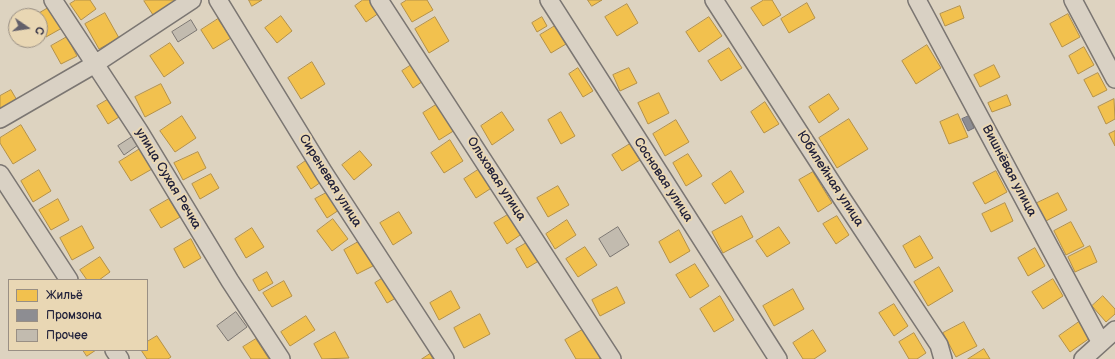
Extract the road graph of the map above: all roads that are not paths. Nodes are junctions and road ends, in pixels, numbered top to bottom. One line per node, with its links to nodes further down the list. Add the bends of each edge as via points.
1 (53, 0): 9 (street, улица Сухая Речка)
2 (192, 0): 9 (street)
3 (218, 0): 17 (street, Сиреневая улица, via 324,173)
4 (379, 0): 18 (street, Ольховая улица)
5 (549, 0): 19 (street, Сосновая улица)
6 (714, 0): 20 (street, Юбилейная улица, via 939,345)
7 (917, 0): 15 (street, Вишнёвая улица)
8 (1073, 0): 10 (street)
9 (95, 64): 11 (street); 16 (street, улица Сухая Речка)
10 (1115, 78)
11 (0, 119)
12 (0, 174): 13 (street)
13 (68, 279)
14 (1115, 330): 15 (street)
15 (1102, 343): 21 (street)
16 (281, 359)
17 (445, 359)
18 (612, 359)
19 (778, 359)
20 (943, 359)
21 (1083, 359)

